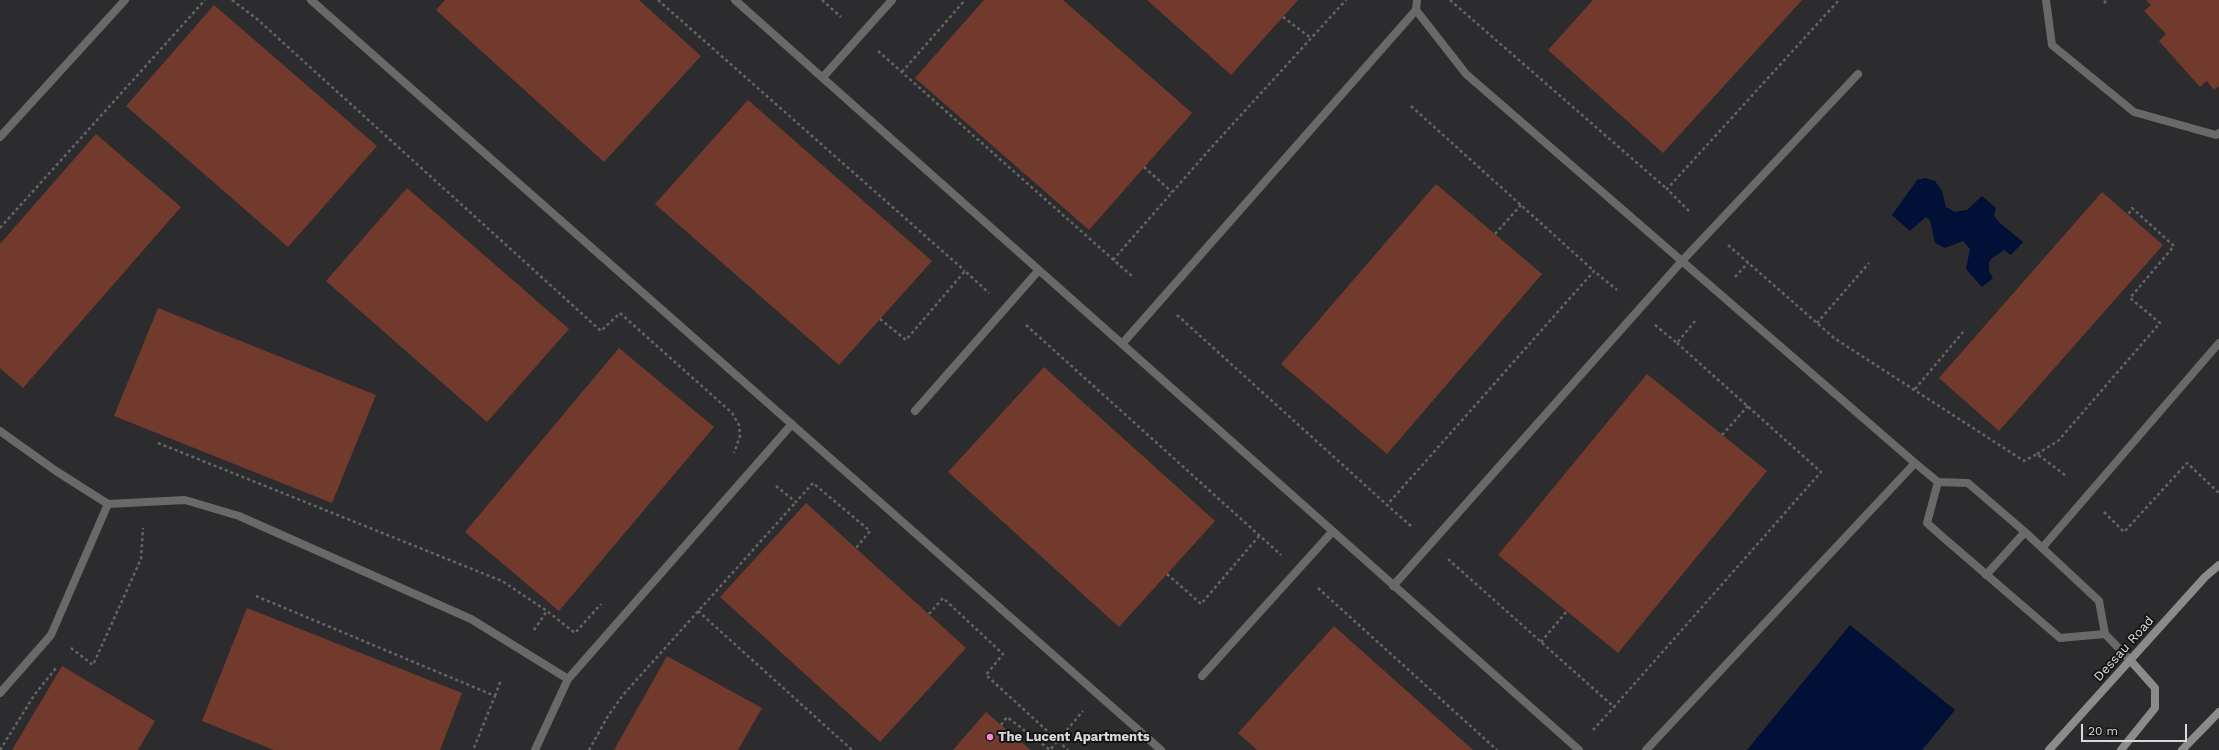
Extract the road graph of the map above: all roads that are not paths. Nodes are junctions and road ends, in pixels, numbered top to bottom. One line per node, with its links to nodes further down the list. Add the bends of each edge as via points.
1 (125, 0): 11 (lane)
2 (311, 0): 17 (lane)
3 (735, 0): 9 (lane)
4 (892, 0): 9 (lane)
5 (1417, 0): 7 (lane)
6 (2046, 0): 10 (lane, via 2052,44 2134,112)
7 (1416, 10): 12 (lane, via 1466,74); 15 (lane)
8 (1858, 74): 12 (lane)
9 (823, 77): 13 (lane)
10 (2219, 133)
11 (0, 137)
12 (1682, 261): 19 (lane); 27 (lane)
13 (1039, 270): 15 (lane); 16 (lane)
14 (2219, 343): 24 (lane)
15 (1122, 344): 22 (lane)
16 (915, 411)
17 (792, 424): 31 (lane); 35 (lane)
18 (0, 431): 21 (lane)
19 (1914, 463): 20 (lane); 37 (lane)
20 (1938, 482): 23 (lane, via 1968,483); 26 (lane, via 1927,523)
21 (108, 504): 31 (lane, via 185,500 239,516 471,619); 32 (lane, via 51,635)
22 (1332, 532): 27 (lane); 30 (lane)
23 (2025, 532): 24 (lane); 26 (lane)
24 (2042, 548): 28 (lane, via 2099,601)
25 (2219, 565): 29 (main road, Dessau Road, via 2205,577)
26 (1986, 575): 28 (lane, via 2060,638)
27 (1393, 586): 36 (lane)
28 (2105, 634): 29 (lane)
29 (2130, 660): 38 (main road, Dessau Road); 39 (main road, via 2155,688 2155,708)
30 (1202, 676)
31 (568, 679): 34 (lane)
32 (0, 693)
33 (2219, 712): 40 (main road)
34 (535, 750)
35 (1161, 750)
36 (1579, 750)
37 (1646, 750)
38 (2049, 750)
39 (2121, 750)
40 (2182, 750)

